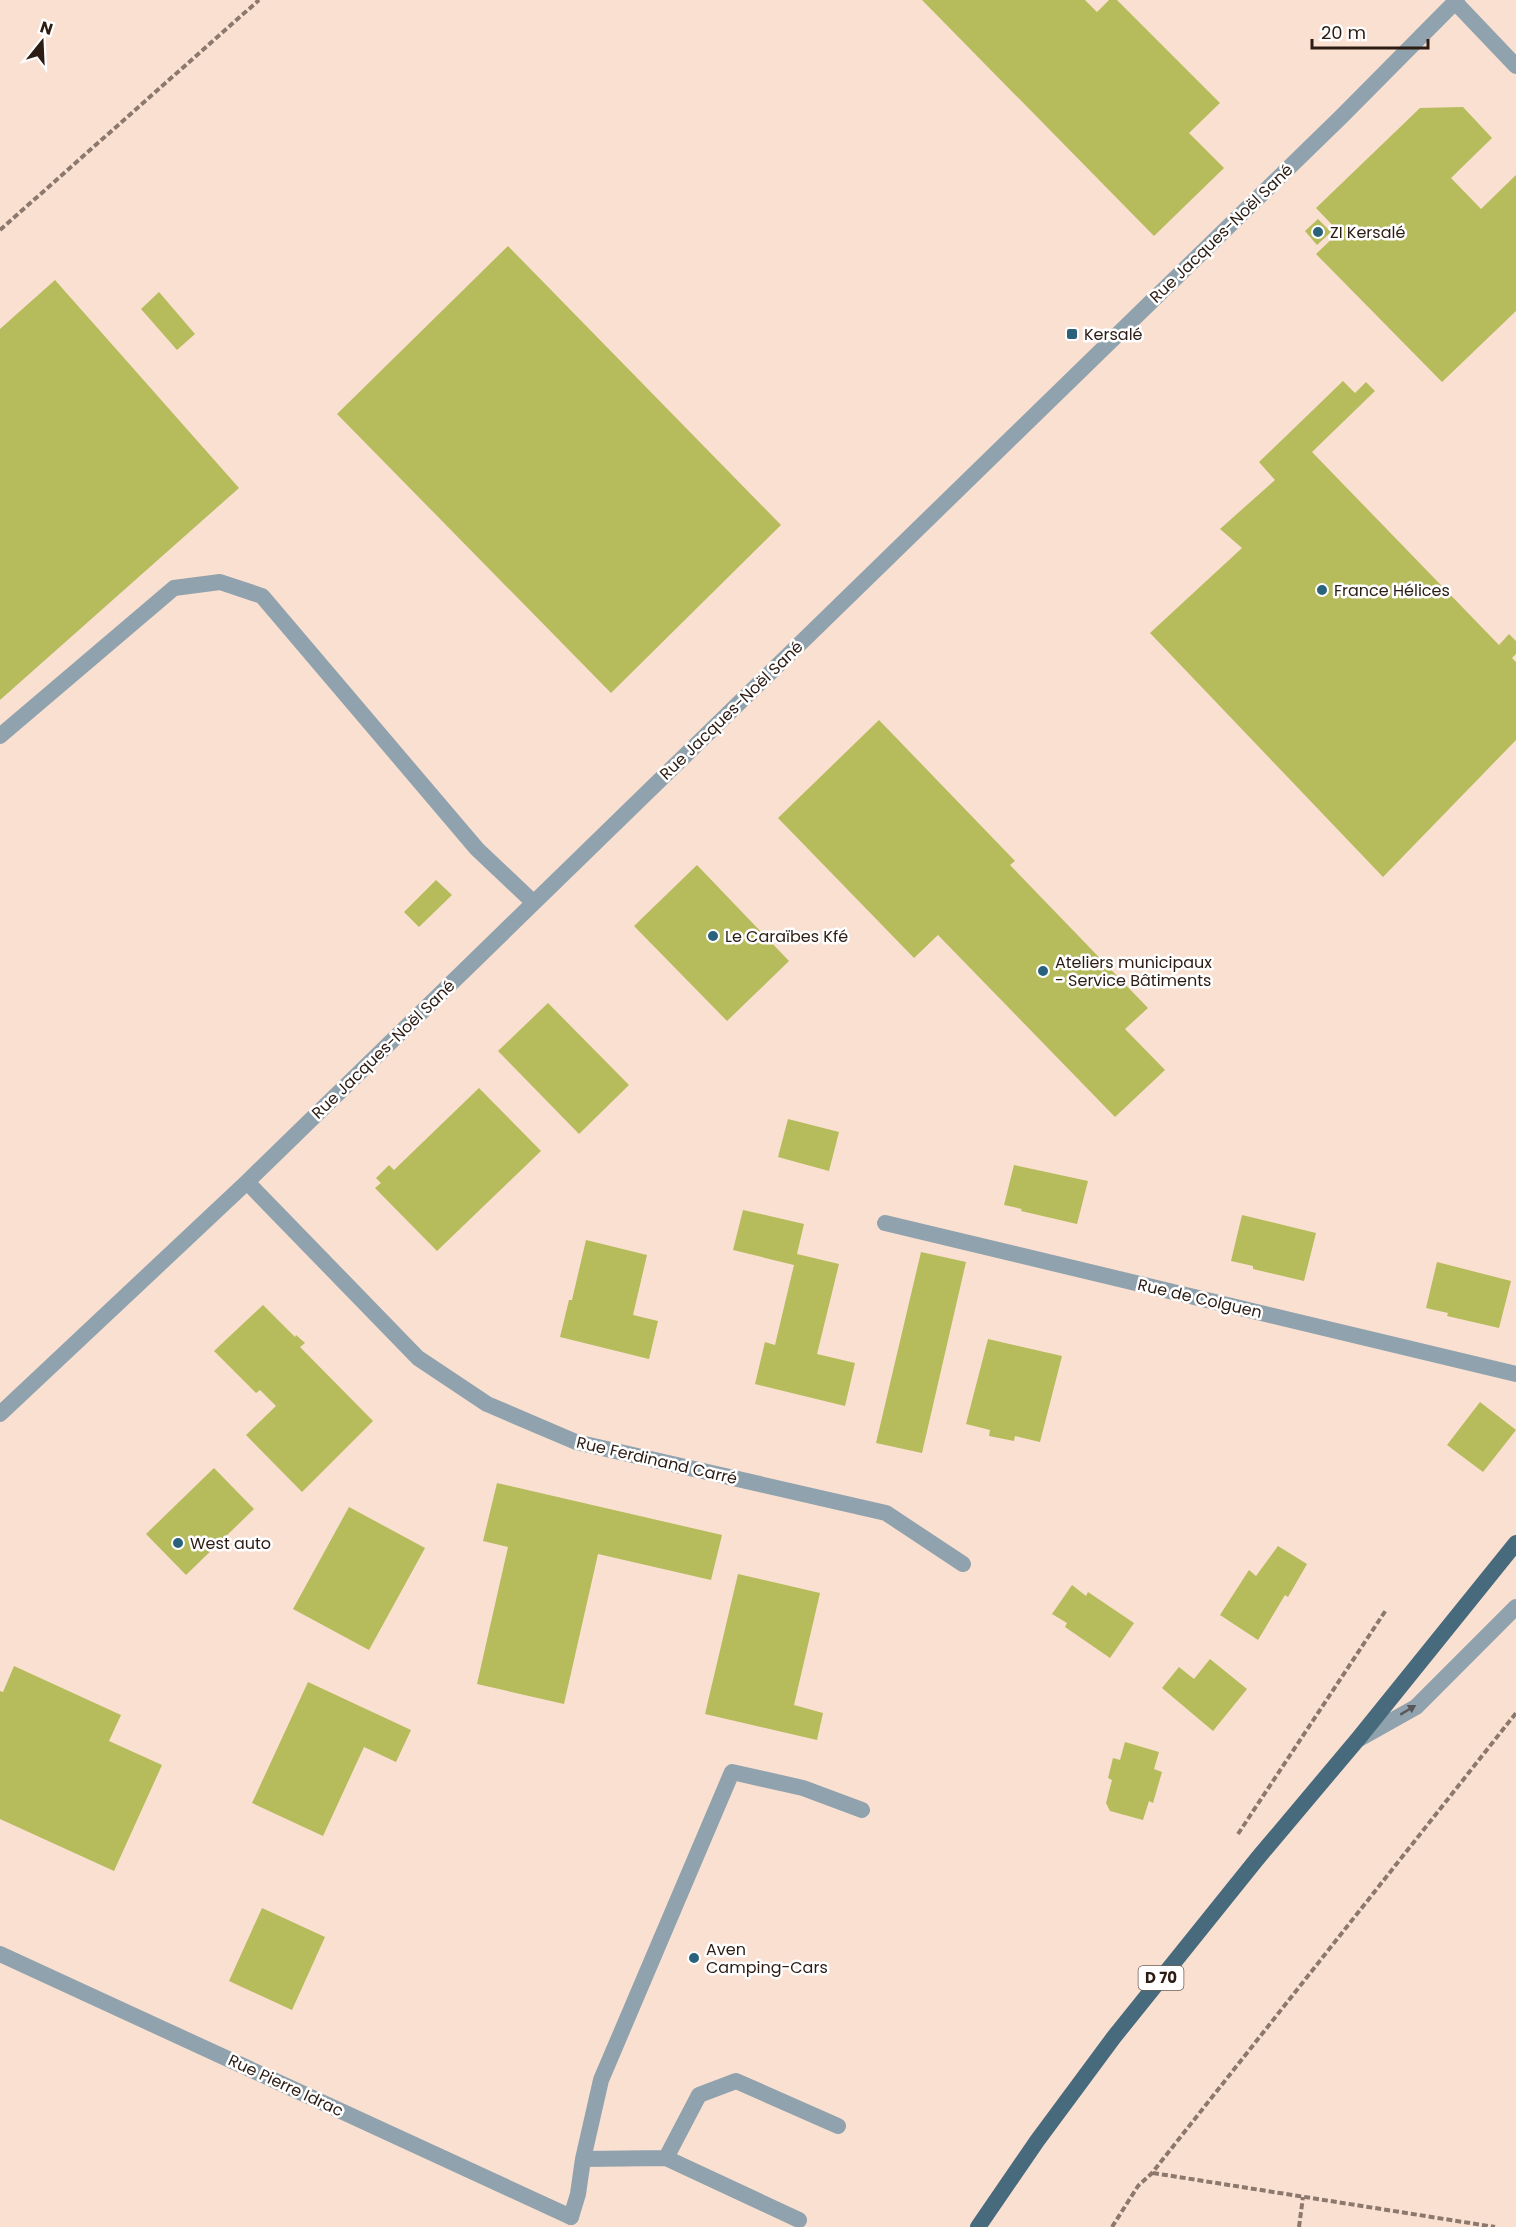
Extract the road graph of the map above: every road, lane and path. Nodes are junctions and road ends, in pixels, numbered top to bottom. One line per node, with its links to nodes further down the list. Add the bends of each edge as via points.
1 (259, 0): 4 (path)
2 (1456, 1): 3 (street); 6 (street, Rue Jacques-Noël Sané)
3 (1516, 66)
4 (0, 230)
5 (0, 736): 6 (street, via 174,588 220,582 262,596 477,849)
6 (533, 902): 7 (street, Rue Jacques-Noël Sané)
7 (247, 1182): 10 (street, Rue Jacques-Noël Sané); 12 (street, Rue Ferdinand Carré, via 418,1358 487,1404 576,1442 886,1513)
8 (885, 1223): 9 (street, Rue de Colguen)
9 (1516, 1374)
10 (0, 1414)
11 (1516, 1543): 15 (main road, D 70)
12 (963, 1564)
13 (1516, 1607): 15 (street, one-way to 13, via 1416,1707)
14 (1516, 1713): 21 (path)
15 (1358, 1739): 24 (main road, D 70, via 1114,2037)
16 (862, 1810): 20 (street, via 803,1788 732,1772 601,2080)
17 (0, 1954): 20 (street, Rue Pierre Idrac, via 571,2217)
18 (838, 2126): 19 (street, via 736,2081 699,2095)
19 (666, 2158): 20 (street); 23 (street)
20 (583, 2159)
21 (1152, 2173): 22 (path); 25 (path, via 1138,2186)
22 (1303, 2197): 26 (path); 27 (path)
23 (799, 2220)
24 (978, 2227)
25 (1113, 2227)
26 (1299, 2227)
27 (1495, 2227)

